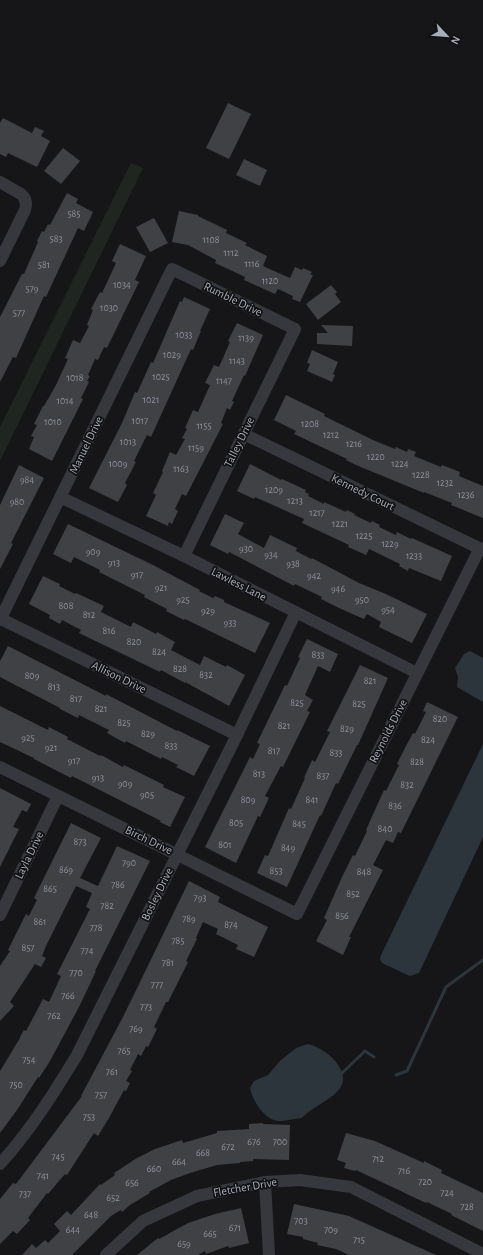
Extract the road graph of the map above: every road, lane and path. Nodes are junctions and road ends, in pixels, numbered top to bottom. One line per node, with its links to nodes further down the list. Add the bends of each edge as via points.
1 (0, 182): 2 (street, via 26,199 25,210)
2 (0, 261)
3 (172, 269): 4 (street, Rumble Drive); 6 (street, Manuel Drive)
4 (295, 329): 5 (street, Talley Drive)
5 (244, 434): 7 (street, Kennedy Court); 8 (street, Talley Drive)
6 (60, 497): 8 (street, Lawless Lane); 10 (street, Manuel Drive)
7 (481, 549): 11 (street, Reynolds Drive)
8 (184, 556): 9 (street, Lawless Lane)
9 (296, 612): 11 (street, Lawless Lane); 12 (street, Bosley Drive)
10 (0, 620): 12 (street, Allison Drive)
11 (418, 673): 16 (street, Reynolds Drive)
12 (237, 735): 15 (street, Bosley Drive)
13 (0, 767): 14 (street, Birch Drive)
14 (58, 796): 15 (street, Birch Drive); 17 (street, Layla Drive)
15 (177, 854): 16 (street, Birch Drive); 18 (street, Bosley Drive, via 77,1055 50,1100)
16 (297, 914)
17 (0, 915)
18 (0, 1164)
19 (265, 1182): 20 (street, Fletcher Drive, via 300,1180 351,1188); 21 (street, Fletcher Drive, via 198,1196 143,1221); 22 (street)
20 (483, 1254)
21 (106, 1255)
22 (269, 1255)

